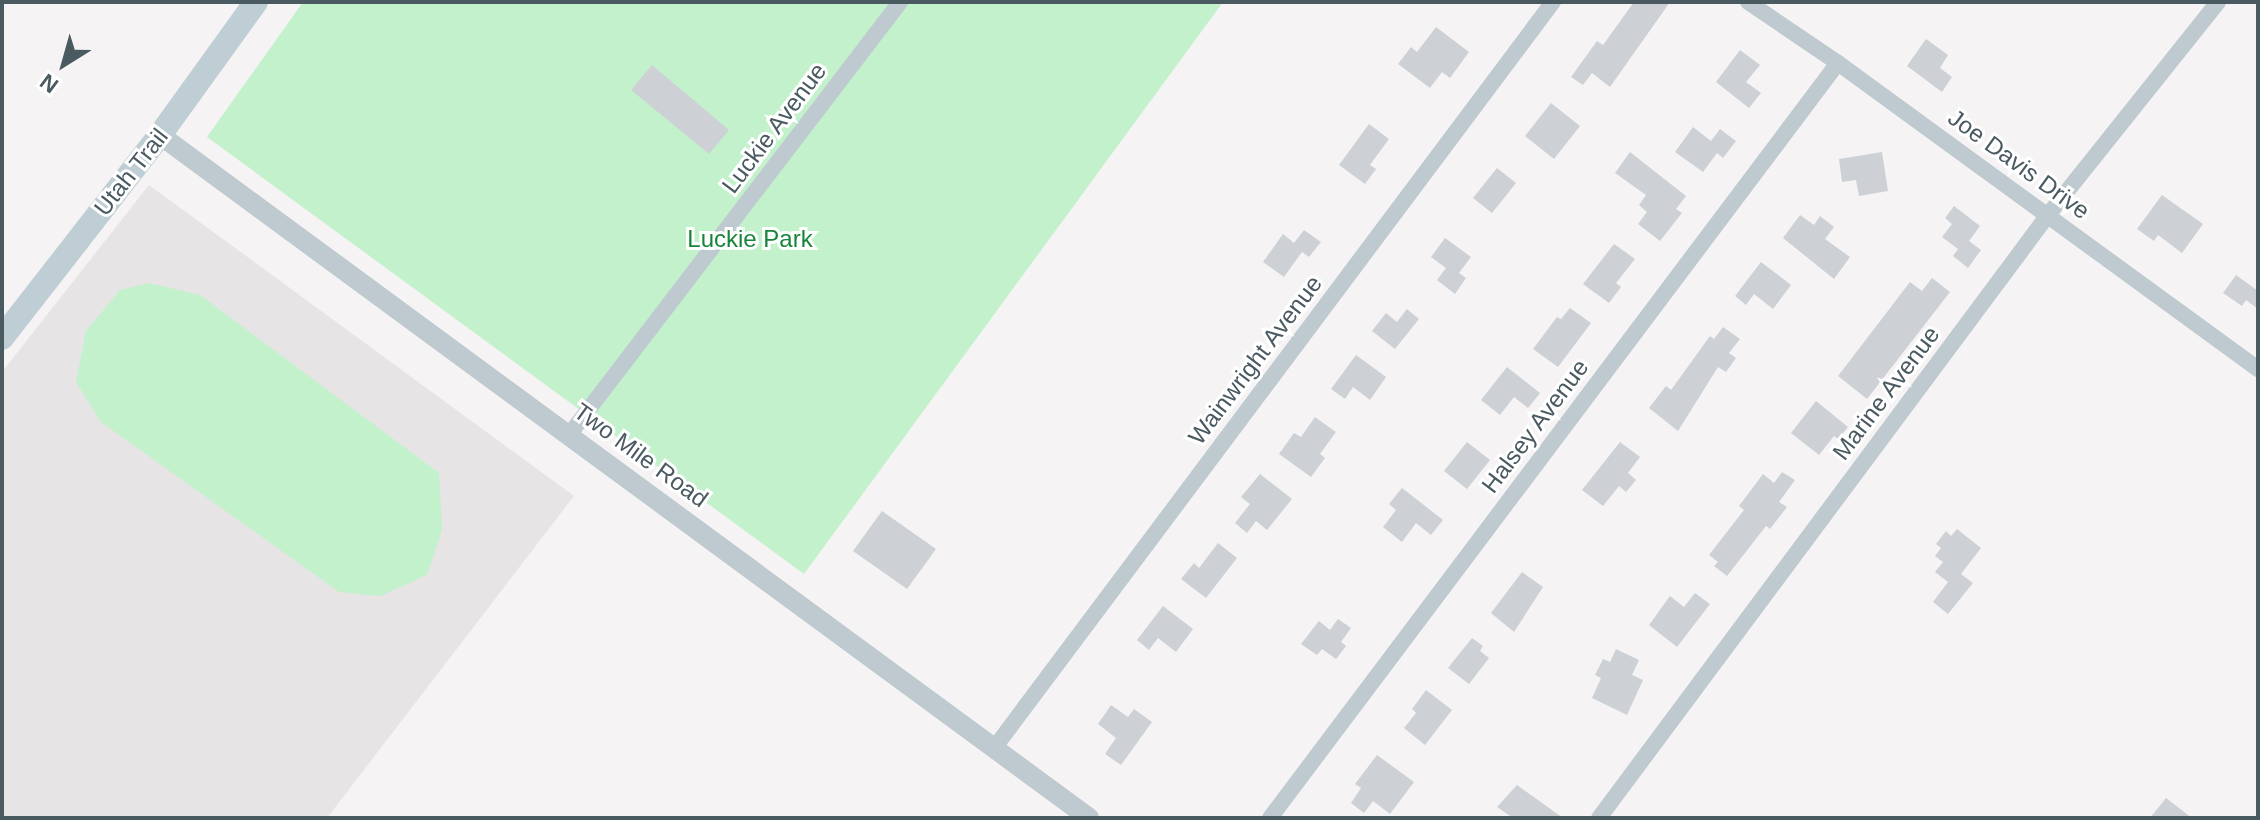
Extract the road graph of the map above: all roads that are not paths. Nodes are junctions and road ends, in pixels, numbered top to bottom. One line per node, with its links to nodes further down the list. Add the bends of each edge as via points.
1 (256, 2): 7 (main road, Utah Trail)
2 (900, 2): 11 (street, Luckie Avenue)
3 (1553, 2): 12 (street, Wainwright Avenue)
4 (1748, 2): 6 (street, Joe Davis Drive)
5 (2218, 2): 8 (street, Marine Avenue)
6 (1838, 63): 8 (street, Joe Davis Drive); 14 (street, Halsey Avenue)
7 (160, 135): 9 (main road, Utah Trail); 11 (street, Two Mile Road)
8 (2048, 215): 10 (street, Joe Davis Drive); 15 (street, Marine Avenue)
9 (2, 338)
10 (2258, 369)
11 (569, 435): 12 (street, Two Mile Road)
12 (995, 747): 13 (street, Two Mile Road)
13 (1089, 818)
14 (1270, 818)
15 (1599, 818)

